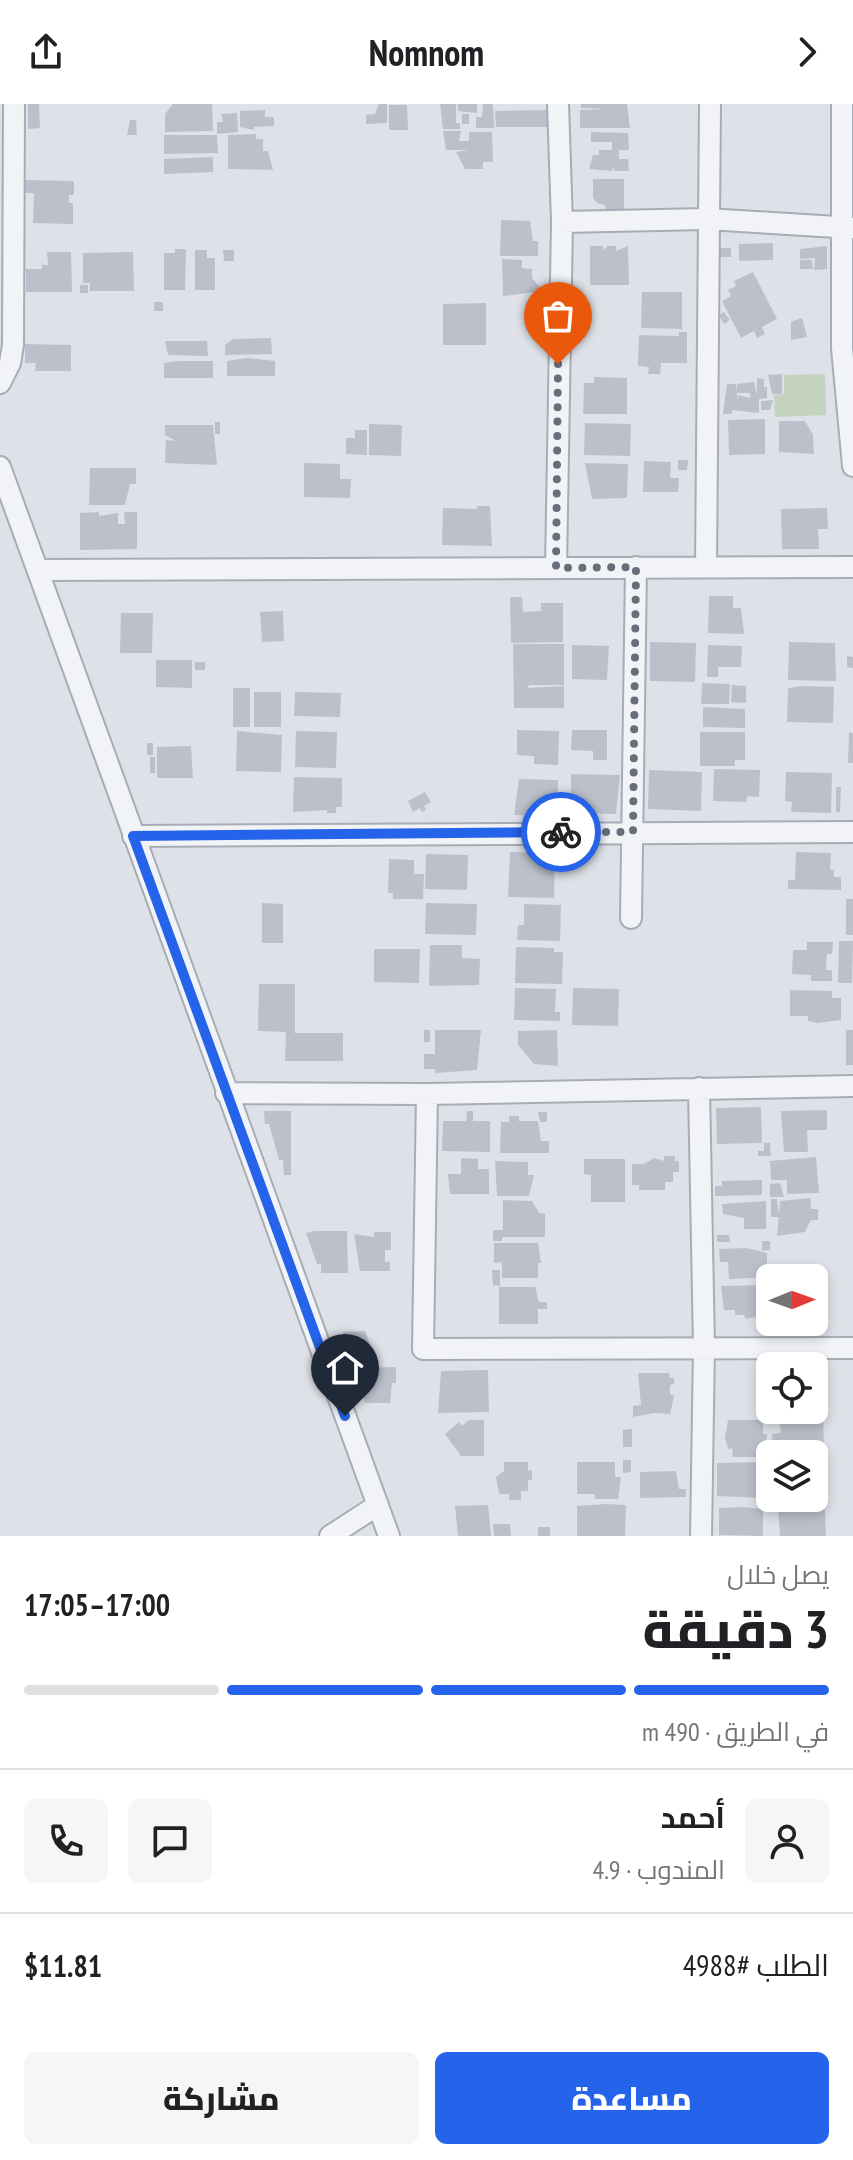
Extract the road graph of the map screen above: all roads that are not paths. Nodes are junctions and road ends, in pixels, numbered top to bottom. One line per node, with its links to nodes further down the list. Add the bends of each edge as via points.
1 (14, 104): 8 (street, via 13,345)
2 (558, 104): 6 (street)
3 (710, 104): 5 (street)
4 (842, 104): 7 (street)
5 (707, 219): 6 (street); 7 (street); 12 (street)
6 (562, 222): 14 (street)
7 (847, 228): 9 (street, via 842,348)
8 (0, 383)
9 (853, 466)
10 (0, 467): 15 (street)
11 (636, 567): 12 (street); 14 (street); 16 (street)
12 (706, 567): 13 (street)
13 (853, 567)
14 (556, 568): 15 (street)
15 (38, 570): 18 (street)
16 (633, 832): 17 (street); 18 (street); 19 (street)
17 (853, 832)
18 (133, 836): 22 (street)
19 (631, 918)
20 (853, 1086): 21 (street)
21 (699, 1088): 23 (street); 24 (street)
22 (226, 1093): 23 (street); 26 (street)
23 (427, 1094): 24 (street, via 423,1349)
24 (704, 1347): 25 (street); 29 (street)
25 (853, 1348)
26 (378, 1505): 27 (street); 28 (street)
27 (330, 1536)
28 (389, 1536)
29 (701, 1536)

